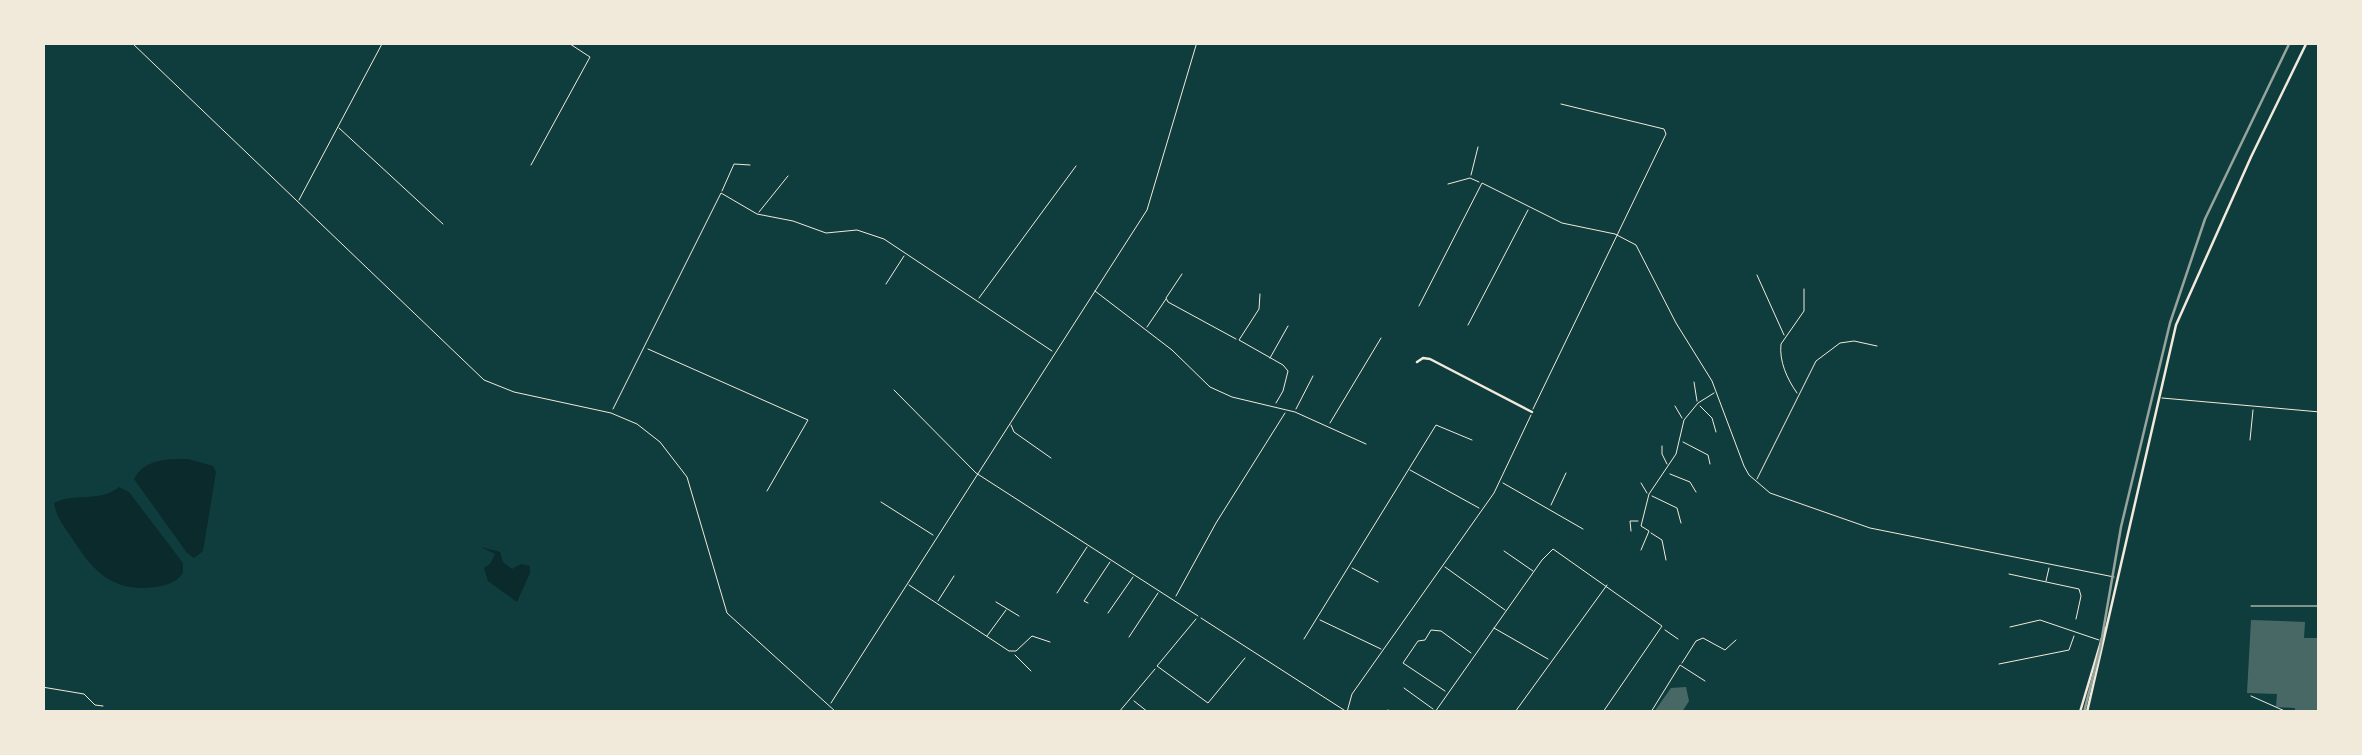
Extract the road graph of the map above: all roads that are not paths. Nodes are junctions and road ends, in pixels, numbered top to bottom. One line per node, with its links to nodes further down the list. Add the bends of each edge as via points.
1 (131, 42): 17 (street)
2 (383, 42): 7 (street)
3 (566, 42): 9 (street, via 590,57)
4 (1197, 42): 26 (street, via 1151,202)
5 (2308, 43): 48 (main road, via 2179,316)
6 (1562, 104): 21 (street, via 1664,129)
7 (338, 127): 17 (street); 20 (street)
8 (1478, 147): 13 (street)
9 (531, 164)
10 (750, 166): 16 (street, via 734,164)
11 (1076, 166): 30 (street)
12 (788, 176): 19 (street)
13 (1470, 178): 14 (street); 15 (street)
14 (1482, 183): 18 (street); 31 (street)
15 (1448, 184)
16 (722, 192): 19 (street); 39 (street)
17 (298, 203): 57 (street, via 484,380)
18 (1529, 207): 21 (street); 32 (street)
19 (757, 214): 22 (street, via 826,233 866,231)
20 (443, 224)
21 (1615, 234): 46 (street, via 1636,245); 55 (street)
22 (906, 253): 25 (street); 30 (street)
23 (1182, 274): 29 (street)
24 (1757, 275): 36 (street)
25 (886, 284)
26 (1094, 290): 34 (street); 40 (street)
27 (1804, 290): 36 (street, via 1804,311)
28 (1260, 294): 37 (street, via 1259,310)
29 (1166, 298): 34 (street); 37 (street)
30 (977, 300): 40 (street)
31 (1419, 306)
32 (1468, 325)
33 (1288, 326): 41 (street)
34 (1146, 330): 50 (street, via 1210,387)
35 (1381, 338): 60 (street)
36 (1785, 338): 47 (street, via 1781,358)
37 (1239, 340): 41 (street)
38 (1877, 346): 47 (street, via 1833,345 1816,361)
39 (645, 347): 57 (street); 77 (street, via 808,420)
40 (1054, 353): 59 (street)
41 (1270, 358): 50 (street, via 1288,377)
42 (1416, 362): 55 (main road, via 1430,359)
43 (1313, 376): 54 (street)
44 (1694, 382): 49 (street)
45 (894, 390): 72 (street)
46 (1717, 391): 49 (street); 75 (street)
47 (1799, 395): 75 (street)
48 (2158, 397): 52 (street); 101 (main road)
49 (1698, 403): 58 (street); 61 (street)
50 (1274, 406): 53 (street)
51 (1675, 406): 58 (street)
52 (2253, 406): 56 (street); 63 (street)
53 (1287, 410): 54 (street); 108 (street)
54 (1295, 412): 60 (street)
55 (1532, 412): 74 (street)
56 (2320, 412)
57 (611, 413): 151 (street, via 646,430 684,470 727,614)
58 (1684, 420): 64 (street)
59 (1010, 422): 67 (street); 72 (street)
60 (1328, 426): 65 (street)
61 (1716, 432)
62 (1472, 440): 70 (street, via 1436,424)
63 (2250, 440)
64 (1680, 441): 68 (street, via 1708,455); 69 (street)
65 (1366, 444)
66 (1662, 446): 69 (street)
67 (1051, 458)
68 (1710, 464)
69 (1669, 466): 71 (street)
70 (1409, 470): 82 (street); 96 (street)
71 (1667, 472): 78 (street); 79 (street)
72 (976, 473): 88 (street); 89 (street)
73 (1566, 473): 81 (street)
74 (1500, 482): 81 (street); 82 (street)
75 (1756, 482): 94 (street, via 1770,494 1870,528)
76 (1641, 483): 79 (street)
77 (767, 491)
78 (1696, 492)
79 (1649, 494): 83 (street); 84 (street, via 1677,508)
80 (881, 502): 88 (street)
81 (1550, 508): 85 (street)
82 (1482, 510): 95 (street)
83 (1642, 521): 86 (street); 87 (street, via 1630,521)
84 (1681, 523)
85 (1583, 528)
86 (1648, 531): 90 (street); 93 (street, via 1662,540)
87 (1630, 532)
88 (936, 537): 104 (street)
89 (1088, 545): 92 (street); 107 (street)
90 (1641, 550)
91 (1504, 551): 97 (street)
92 (1112, 560): 98 (street); 111 (street)
93 (1666, 560)
94 (2049, 564): 101 (street); 103 (street)
95 (1442, 565): 115 (street); 133 (street)
96 (1349, 566): 102 (street); 119 (street)
97 (1534, 571): 105 (street, via 1547,553 1557,551); 115 (street)
98 (1135, 574): 106 (street); 116 (street)
99 (2008, 574): 103 (street)
100 (954, 576): 110 (street)
101 (2117, 578): 122 (main road)
102 (1378, 582)
103 (2046, 582): 120 (street, via 2080,589)
104 (906, 583): 110 (street); 151 (street)
105 (1607, 585): 124 (street); 137 (street)
106 (1160, 590): 108 (street); 127 (street)
107 (1057, 593)
108 (1175, 599): 118 (street)
109 (996, 602): 114 (street)
110 (937, 604): 126 (street)
111 (1088, 604)
112 (2251, 606): 113 (street)
113 (2320, 606)
114 (1006, 610): 117 (street); 126 (street)
115 (1506, 611): 123 (street)
116 (1108, 614)
117 (1019, 616)
118 (1198, 616): 139 (street); 155 (street)
119 (1317, 618): 128 (street); 133 (street)
120 (2076, 619)
121 (2010, 626): 125 (street, via 2040,620)
122 (2106, 626): 131 (main road); 144 (main road)
123 (1494, 628): 135 (street); 137 (street)
124 (1661, 630): 129 (street); 158 (street)
125 (2075, 633): 131 (street); 138 (street, via 2069,650)
126 (986, 636): 134 (street)
127 (1129, 637)
128 (1304, 639)
129 (1678, 639)
130 (1736, 640): 140 (street, via 1722,650 1703,638)
131 (2099, 640): 143 (main road)
132 (1050, 642): 134 (street, via 1032,636)
133 (1383, 650): 155 (street)
134 (1013, 652): 141 (street)
135 (1474, 655): 147 (street); 147 (street, via 1431,630 1410,652 1403,663)
136 (1245, 658): 139 (street, via 1208,702)
137 (1551, 661): 157 (street)
138 (1999, 664)
139 (1158, 666): 149 (street)
140 (1680, 666): 142 (street); 159 (street)
141 (1030, 670)
142 (1705, 681)
143 (2087, 684): 144 (main road); 160 (main road)
144 (2093, 686): 161 (main road)
145 (42, 687): 150 (street, via 84,694)
146 (1404, 688): 156 (street)
147 (1448, 693): 156 (street)
148 (2252, 696): 162 (street)
149 (1131, 698): 153 (street); 154 (street)
150 (103, 706)
151 (829, 706): 152 (street)
152 (836, 712)
153 (1119, 712)
154 (1148, 712)
155 (1347, 712)
156 (1435, 712)
157 (1515, 712)
158 (1603, 712)
159 (1651, 712)
160 (2080, 712)
161 (2087, 712)
162 (2286, 712)

